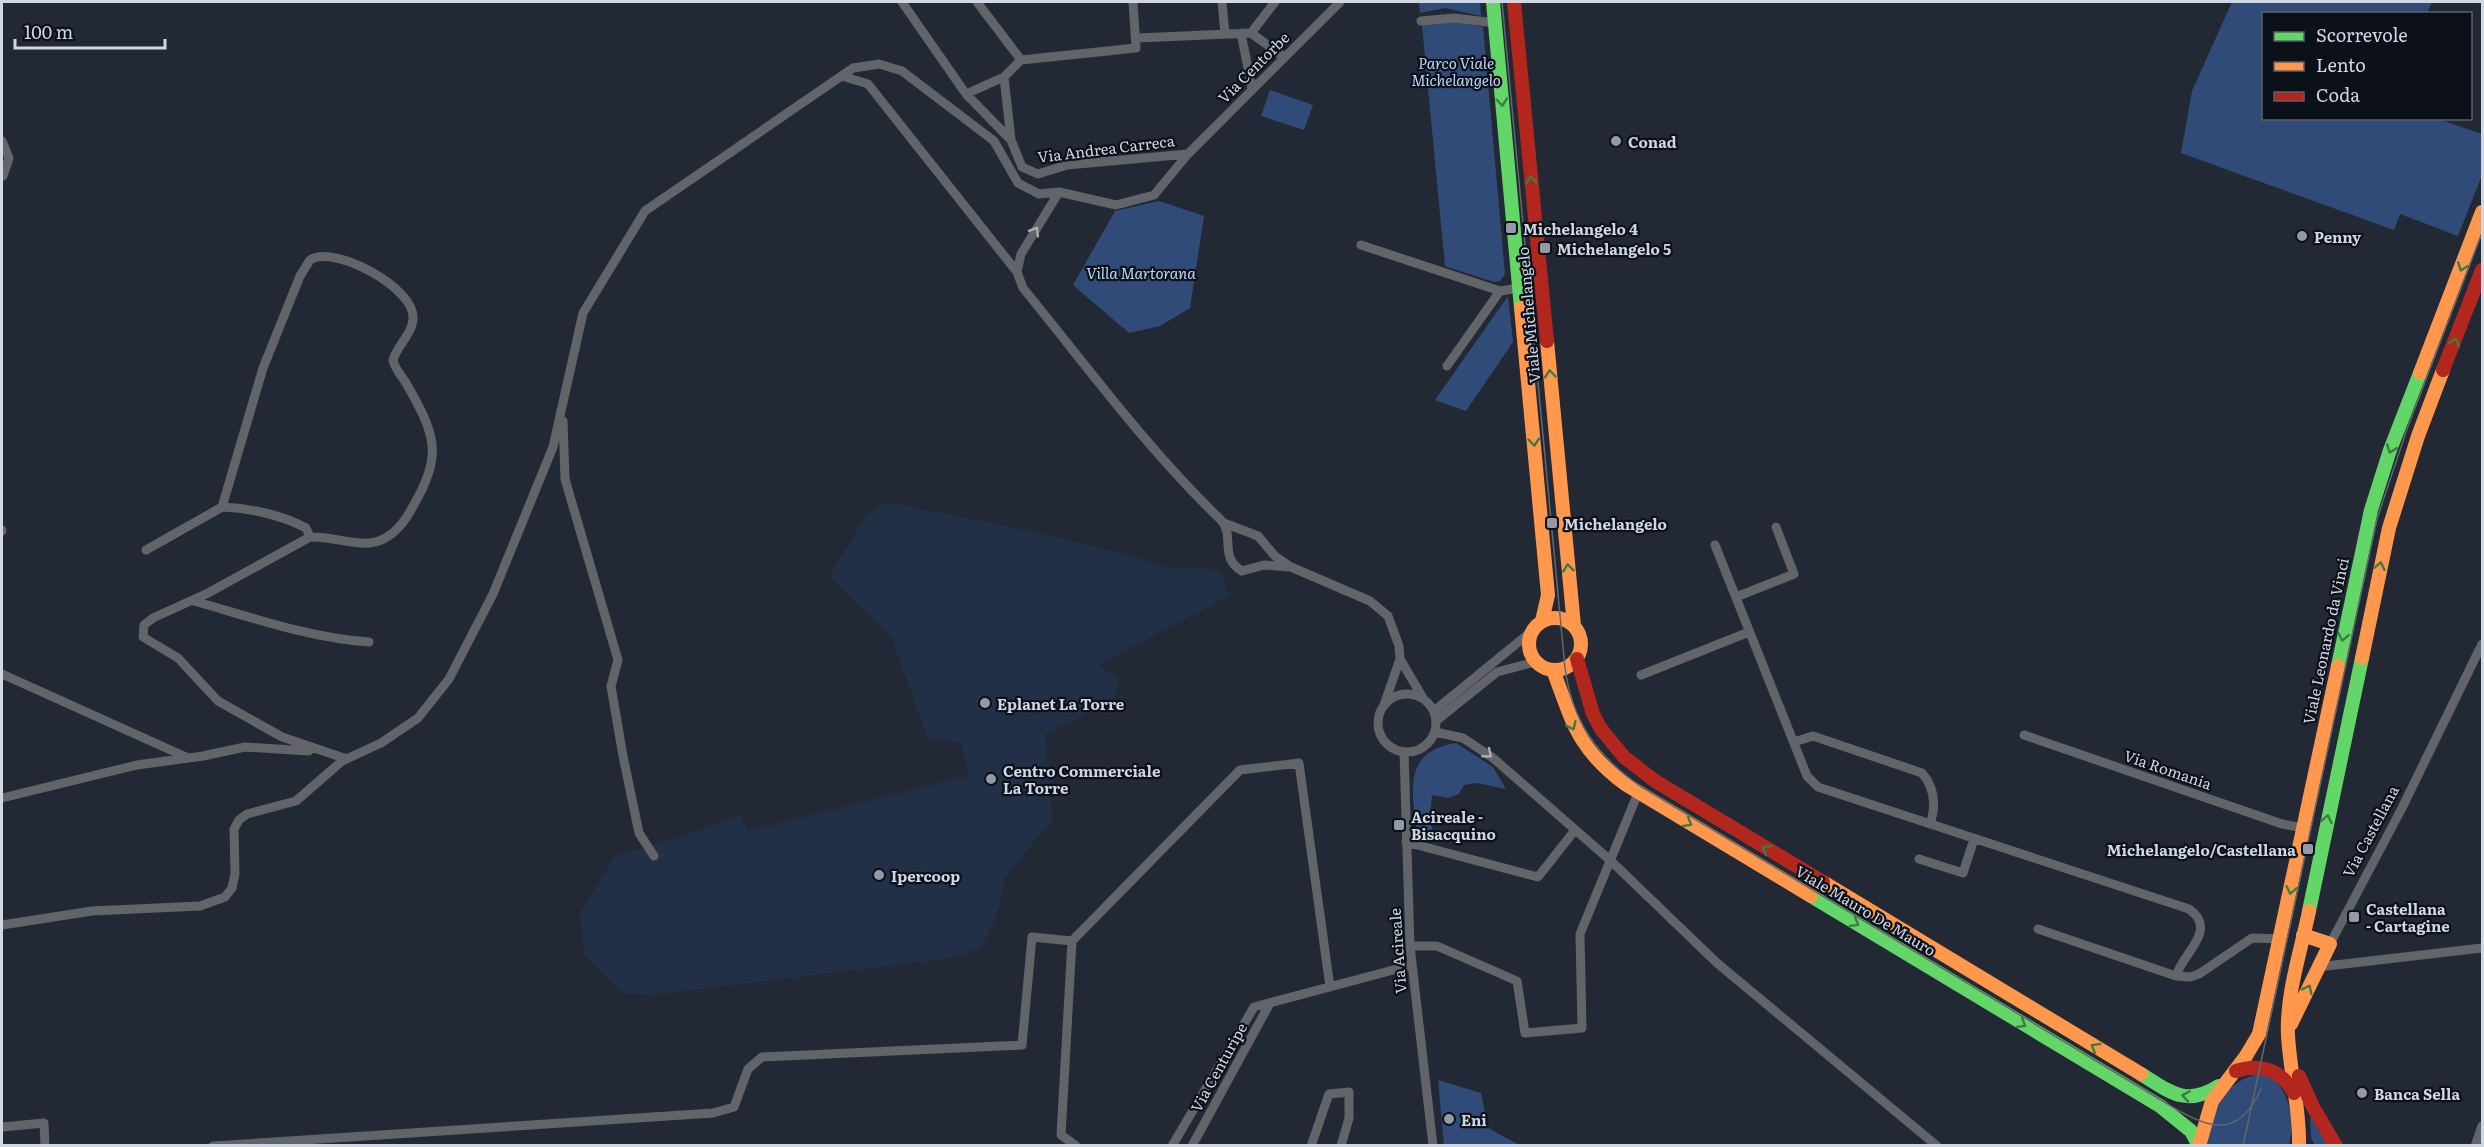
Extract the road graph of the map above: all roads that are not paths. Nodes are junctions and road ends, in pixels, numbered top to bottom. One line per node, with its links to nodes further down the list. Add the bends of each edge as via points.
1 (902, 2): 19 (street)
2 (977, 2): 15 (street)
3 (1133, 2): 13 (street)
4 (1222, 2): 12 (street)
5 (1275, 2): 11 (street)
6 (1340, 2): 14 (street, Via Centorbe)
7 (1493, 2): 10 (street, Viale Michelangelo)
8 (1514, 2): 49 (street, Viale Michelangelo, one-way to 8)
9 (1420, 21): 10 (street, via 1454,18)
10 (1495, 23): 29 (street, Viale Michelangelo, one-way to 29)
11 (1246, 33): 12 (street); 14 (street); 18 (street)
12 (1225, 34): 13 (street)
13 (1138, 38): 15 (street, via 1137,48)
14 (1284, 57): 18 (street, Via Centorbe)
15 (1021, 60): 17 (street)
16 (842, 76): 24 (street, Via Centorbe, via 853,68 879,64 902,71 994,141 1018,183 1039,194); 28 (street, via 868,84); 34 (street, Via Centorbe, via 645,211 583,313)
17 (1005, 77): 19 (street); 20 (street)
18 (1252, 89): 22 (street, Via Centorbe)
19 (966, 94): 20 (street)
20 (1011, 140): 22 (street, Via Andrea Carreca, via 1022,167 1038,174 1067,165)
21 (2, 141): 23 (street, via 9,158)
22 (1188, 154): 24 (street, Via Centorbe, via 1154,195 1116,205)
23 (3, 176)
24 (1059, 192): 28 (street, one-way to 24, via 1021,254)
25 (2482, 212): 32 (street, Viale Leonardo da Vinci, one-way to 32)
26 (1361, 245): 30 (street)
27 (2482, 270): 33 (street, one-way to 27)
28 (1017, 272): 36 (street, via 1023,288 1174,472)
29 (1520, 288): 30 (street); 48 (street, Viale Michelangelo, one-way to 48, via 1548,595)
30 (1500, 291): 31 (street)
31 (1447, 366)
32 (2421, 371): 33 (street); 62 (street, Viale Leonardo da Vinci, one-way to 62, via 2371,510)
33 (2440, 378): 63 (street, one-way to 33, via 2388,528)
34 (562, 407): 70 (street, via 553,447 493,594 449,679 418,718 381,743); 78 (street, via 565,479 618,660 611,686 623,756 639,833)
35 (222, 507): 39 (street, via 289,520 306,528); 39 (street, via 263,368 300,276 317,255 341,258 381,278 409,304 414,316 412,325 393,360 430,435 434,446 432,467 410,512 388,537 370,543); 43 (street)
36 (1224, 523): 38 (street); 42 (street)
37 (1776, 527): 46 (street, via 1794,574)
38 (1249, 533): 40 (street); 42 (street, via 1232,540)
39 (310, 537): 47 (street)
40 (1264, 543): 44 (street); 45 (street, via 1265,555)
41 (1715, 545): 46 (street)
42 (1228, 549): 45 (street, via 1233,566)
43 (146, 550)
44 (1290, 567): 45 (street, via 1264,565); 54 (street, via 1370,601 1388,616)
45 (1251, 570)
46 (1736, 597): 50 (street)
47 (194, 601): 51 (street, via 312,634); 68 (street, via 153,618 144,625 143,637 178,658 218,701 282,737)
48 (1537, 626): 49 (street, via 1560,619); 55 (street, via 1528,647); 61 (street)
49 (1574, 626): 53 (street, via 1580,642)
50 (1749, 632): 58 (street); 66 (street)
51 (369, 642)
52 (2482, 644): 86 (street, Via Castellana)
53 (1577, 658): 56 (street, via 1565,668); 95 (street, Viale Mauro De Mauro, one-way to 53, via 2199,1098 2172,1093 1655,781 1620,754 1601,732 1584,695)
54 (1400, 659): 59 (street); 60 (street)
55 (1535, 662): 56 (street); 61 (street, via 1497,672)
56 (1553, 670): 71 (street, Viale Mauro De Mauro, one-way to 71, via 1568,716 1583,745 1599,763)
57 (2, 674): 69 (street)
58 (1641, 675)
59 (1423, 698): 60 (street, via 1398,695); 61 (street)
60 (1384, 705): 67 (street, via 1378,722 1382,739)
61 (1435, 716): 64 (street)
62 (2325, 726): 63 (street); 74 (street, Viale Leonardo da Vinci)
63 (2346, 730): 83 (street, one-way to 63)
64 (1435, 732): 67 (street, via 1423,748); 75 (street, one-way to 75, via 1476,745)
65 (2024, 735): 74 (street, Via Romania, via 2282,824)
66 (1794, 742): 73 (street, via 1807,776 1818,787); 73 (street, via 1813,736 1922,773 1930,782 1935,809)
67 (1404, 752): 77 (street, Via Acireale)
68 (329, 753): 69 (street, via 264,746); 70 (street)
69 (188, 758): 72 (street, via 136,765)
70 (347, 759): 81 (street, via 296,801 247,814 239,820 234,829 232,888 225,897 200,906 92,911)
71 (1638, 793): 80 (street); 109 (street, Viale Mauro De Mauro, one-way to 109, via 2160,1106 2191,1131)
72 (2, 798)
73 (1930, 824): 76 (street)
74 (2304, 828): 84 (street, Viale Leonardo da Vinci, one-way to 84)
75 (1575, 830): 77 (street, via 1538,877); 80 (street)
76 (1974, 839): 79 (street, via 1963,873); 91 (street, via 2189,909 2200,921 2201,932)
77 (1406, 842): 87 (street, Via Acireale)
78 (654, 856)
79 (1919, 859)
80 (1611, 861): 87 (street, via 1580,933 1582,1028 1525,1033 1517,981 1437,946); 108 (street, via 1717,963)
81 (2, 925)
82 (2038, 929): 91 (street)
83 (2303, 935): 86 (street); 94 (street)
84 (2281, 939): 91 (street, via 2252,938 2199,974); 95 (street, Viale Leonardo da Vinci, via 2259,1034 2252,1051)
85 (1072, 941): 92 (street, via 1240,770 1299,763); 101 (street, via 1032,937 1023,1045 762,1057 748,1069 734,1107 713,1113); 102 (street, via 1061,1135)
86 (2330, 944): 90 (street, Via Castellana)
87 (1410, 946): 89 (street, Via Acireale)
88 (2482, 948): 90 (street)
89 (1412, 965): 92 (street); 107 (street, Via Acireale)
90 (2318, 967): 94 (street, Via Castellana, one-way to 90)
91 (2176, 976)
92 (1330, 987): 93 (street)
93 (1270, 1003): 103 (street, via 1254,1007); 104 (street, Via Centuripe)
94 (2288, 1038): 96 (street); 111 (street, via 2309,1099)
95 (2231, 1076): 96 (street, via 2253,1066 2272,1070 2285,1079); 109 (street, Viale Leonardo da Vinci, via 2208,1111)
96 (2298, 1106): 99 (street)
97 (2482, 1126): 112 (street)
98 (2, 1127): 100 (street, via 44,1123)
99 (2299, 1139): 110 (street)
100 (45, 1146)
101 (213, 1146)
102 (1076, 1146)
103 (1172, 1146)
104 (1192, 1146)
105 (1311, 1146): 106 (street, via 1329,1094 1349,1092 1349,1118)
106 (1341, 1146)
107 (1433, 1146)
108 (1937, 1146)
109 (2199, 1146)
110 (2308, 1146)
111 (2336, 1146)
112 (2475, 1146)

